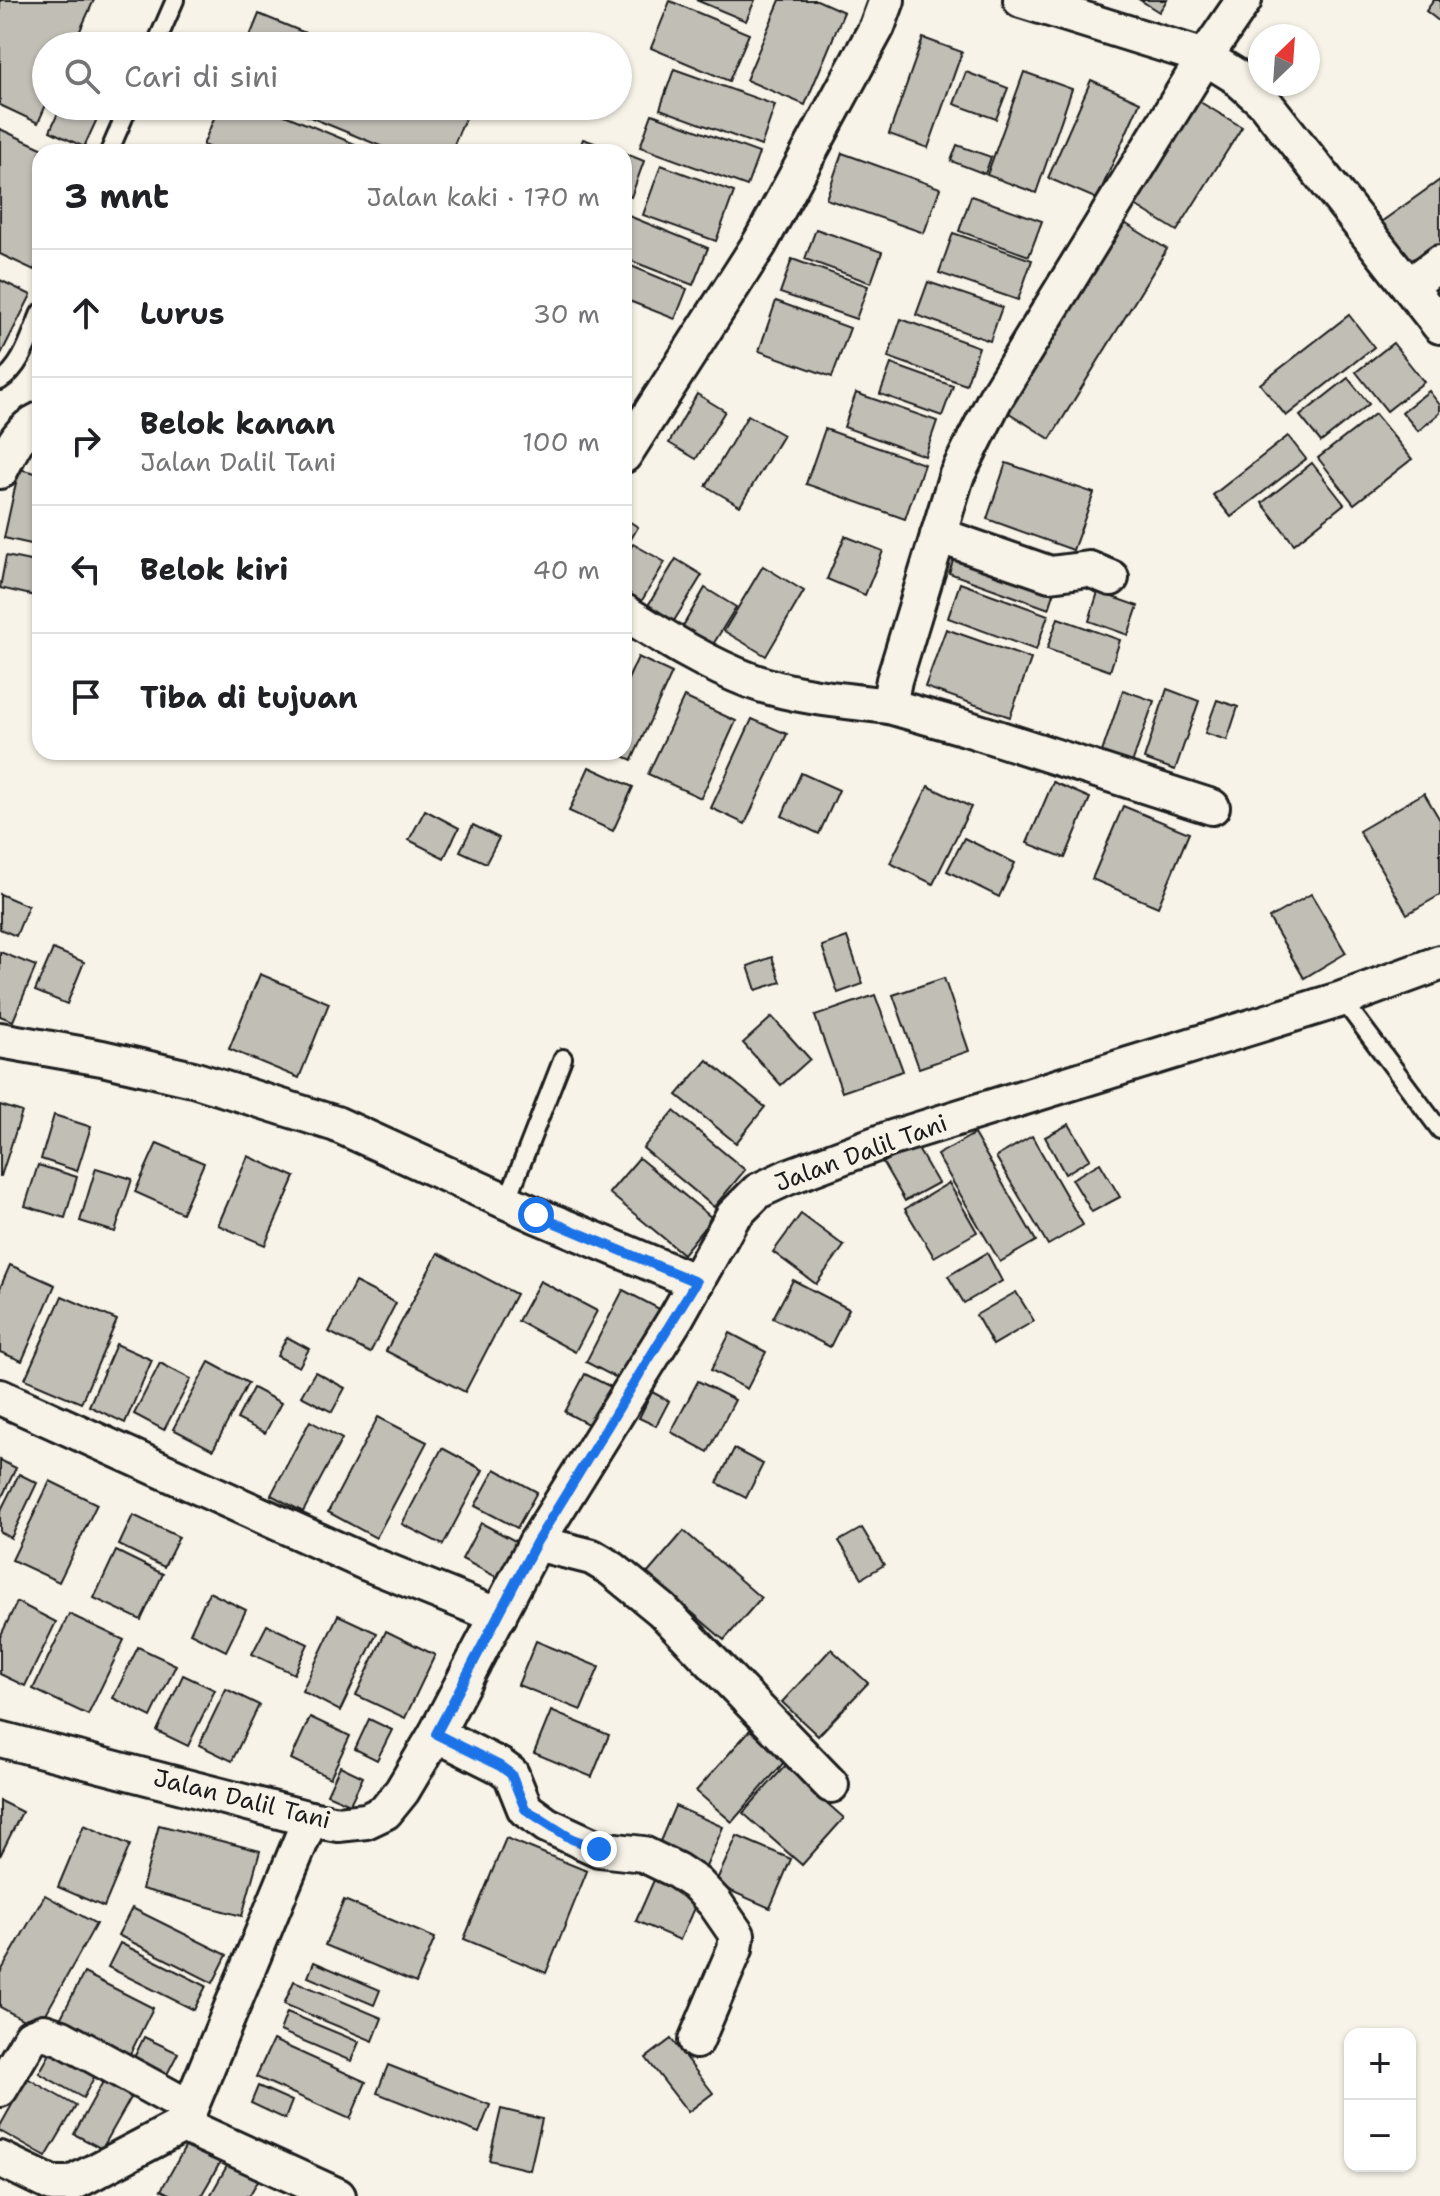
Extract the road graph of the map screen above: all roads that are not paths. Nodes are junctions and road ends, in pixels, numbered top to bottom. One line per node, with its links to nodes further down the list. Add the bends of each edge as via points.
1 (175, 0): 5 (lane)
2 (887, 0): 15 (street, via 760,243)
3 (1021, 0): 6 (street)
4 (1244, 0): 6 (street)
5 (161, 32)
6 (1205, 57): 10 (street, via 1265,103); 17 (street, via 995,399 956,477)
7 (123, 120): 8 (lane)
8 (112, 144)
9 (1440, 263): 10 (street)
10 (1409, 286): 11 (street)
11 (1440, 326)
12 (32, 332): 13 (lane, via 10,375)
13 (0, 381)
14 (32, 424): 16 (street, via 18,436)
15 (632, 443)
16 (0, 471)
17 (938, 535): 18 (street, via 1050,574 1089,569); 20 (street)
18 (1111, 578)
19 (632, 617): 20 (street, via 751,681)
20 (889, 706): 21 (street)
21 (1212, 807)
22 (1440, 963): 23 (street, Jalan Dalil Tani)
23 (1342, 999): 26 (lane); 28 (street, Jalan Dalil Tani, via 892,1138 788,1177 758,1191 733,1216)
24 (0, 1040): 27 (street, via 178,1075 267,1102 336,1124)
25 (563, 1058): 27 (lane)
26 (1440, 1130)
27 (507, 1201): 28 (street)
28 (696, 1282): 30 (street, Jalan Dalil Tani)
29 (0, 1397): 31 (street, via 367,1563)
30 (536, 1543): 31 (street, Jalan Dalil Tani); 34 (street, via 592,1557 662,1610)
31 (499, 1616): 32 (street, Jalan Dalil Tani)
32 (436, 1734): 35 (street, Jalan Dalil Tani, via 385,1812 366,1821 338,1824); 36 (street, via 511,1774 525,1809 547,1825 599,1849 643,1854 697,1884 715,1903 737,1935)
33 (0, 1739): 35 (street, Jalan Dalil Tani)
34 (831, 1785)
35 (310, 1819): 38 (street)
36 (696, 2041)
37 (0, 2089): 38 (street, via 31,2037 44,2032 62,2038)
38 (186, 2117): 40 (street); 41 (street)
39 (0, 2159): 40 (street)
40 (66, 2191)
41 (338, 2196)

